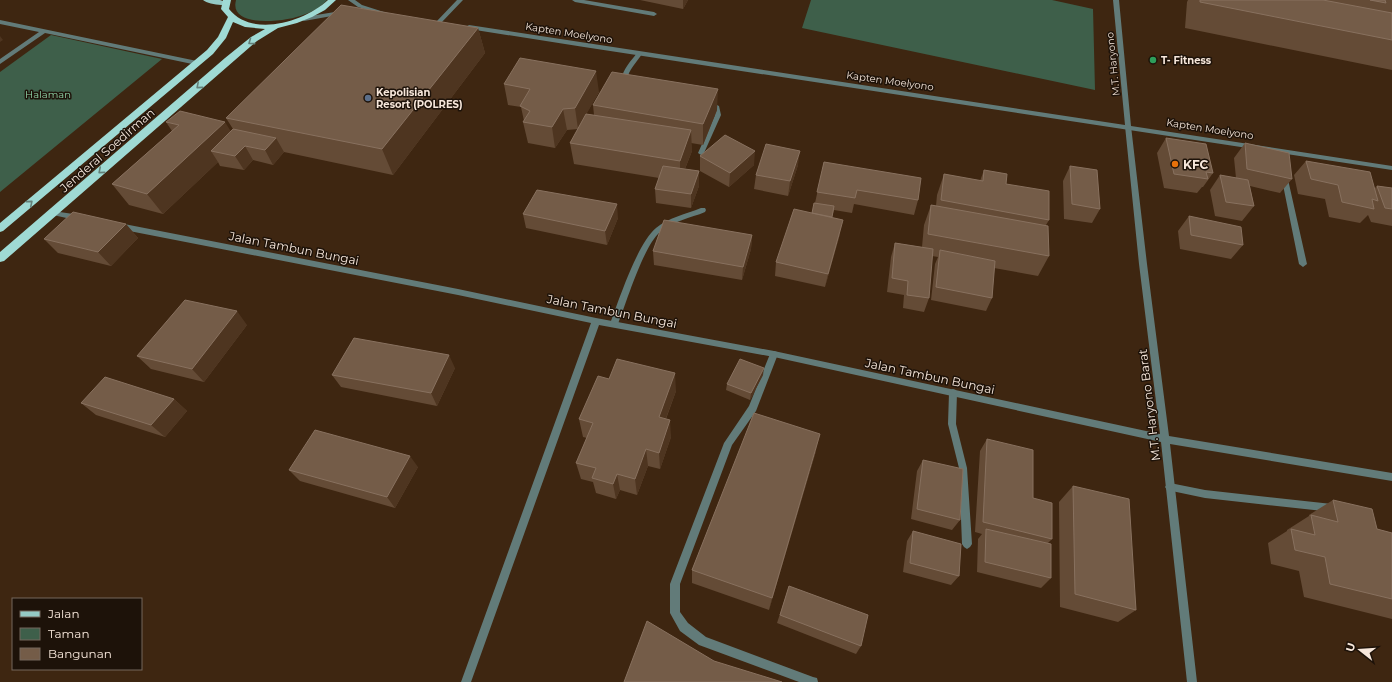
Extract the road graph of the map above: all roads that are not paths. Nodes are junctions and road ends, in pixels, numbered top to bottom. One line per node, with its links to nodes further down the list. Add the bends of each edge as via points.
1 (206, 0): 7 (main road)
2 (332, 0): 14 (highway, via 323,9)
3 (351, 0): 10 (street, via 360,6)
4 (460, 0): 17 (street)
5 (575, 0): 12 (street)
6 (1116, 0): 27 (street, M.T. Haryono)
7 (226, 2): 13 (highway, via 226,9)
8 (354, 11): 10 (street)
9 (347, 12): 14 (street)
10 (384, 13): 11 (street)
11 (392, 14)
12 (654, 14)
13 (231, 18): 19 (highway, via 249,25); 24 (highway, Jenderal Soedirman, via 222,38)
14 (304, 19): 19 (highway)
15 (431, 21): 17 (street)
16 (0, 22): 21 (street)
17 (439, 22): 18 (street)
18 (447, 23)
19 (275, 26): 32 (highway, Jenderal Soedirman, one-way to 32, via 228,60 171,114)
20 (462, 26): 22 (street, Kapten Moelyono)
21 (44, 31): 23 (street); 24 (street)
22 (640, 54): 25 (street, via 624,80 627,86); 27 (street, Kapten Moelyono)
23 (0, 62)
24 (197, 63): 35 (highway, Jenderal Soedirman, one-way to 24)
25 (631, 87)
26 (703, 102): 28 (street, via 717,107 718,115)
27 (1128, 126): 29 (street, Kapten Moelyono); 42 (street, M.T. Haryono Barat)
28 (700, 153)
29 (1280, 157): 30 (street, Kapten Moelyono); 37 (street)
30 (1392, 168)
31 (703, 210): 39 (street, via 658,230 647,243)
32 (53, 213): 33 (street); 36 (highway, Jenderal Soedirman)
33 (92, 220)
34 (108, 224): 38 (street, Jalan Tambun Bungai)
35 (0, 228)
36 (0, 258)
37 (1303, 264)
38 (596, 321): 39 (street, Jalan Tambun Bungai); 47 (street)
39 (614, 324): 40 (street, Jalan Tambun Bungai)
40 (774, 354): 41 (street, Jalan Tambun Bungai); 48 (street, via 752,408 728,443 675,584 675,613 684,627 703,640)
41 (953, 393): 42 (street, Jalan Tambun Bungai); 46 (street, via 952,424 963,468)
42 (1165, 439): 43 (street, Jalan Tambun Bungai); 44 (street, M.T. Haryono Barat)
43 (1392, 477)
44 (1170, 487): 45 (street, via 1213,495); 49 (street, M.T. Haryono Barat)
45 (1340, 510)
46 (967, 544)
47 (466, 682)
48 (813, 682)
49 (1192, 682)

